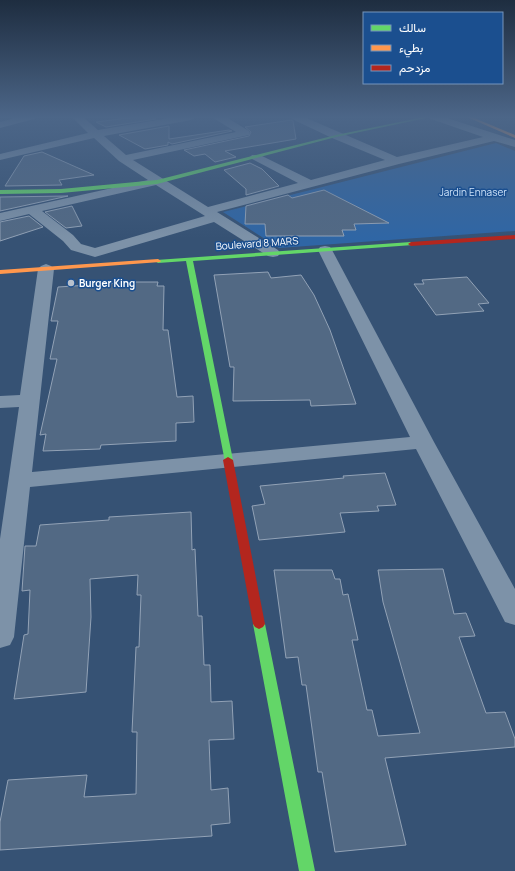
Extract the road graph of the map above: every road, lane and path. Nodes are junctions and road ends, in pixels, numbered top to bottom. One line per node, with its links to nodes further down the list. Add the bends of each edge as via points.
1 (123, 158): 7 (street)
2 (253, 158): 7 (street)
3 (257, 158): 8 (street)
4 (388, 158): 6 (street)
5 (410, 158): 6 (street)
6 (396, 161): 8 (street)
7 (157, 182): 9 (street, via 61,191); 10 (street); 11 (street)
8 (310, 184): 11 (street)
9 (0, 192)
10 (32, 210): 12 (street); 17 (street)
11 (212, 214): 15 (street); 17 (street)
12 (0, 217)
13 (515, 237): 14 (street, Boulevard 8 MARS)
14 (325, 250): 15 (street, Boulevard 8 MARS); 22 (street)
15 (273, 253): 16 (street, Boulevard 8 MARS)
16 (189, 259): 17 (street, Boulevard 8 MARS); 23 (street)
17 (93, 260): 18 (street, Boulevard 8 MARS)
18 (46, 268): 19 (street, Boulevard 8 MARS); 20 (street)
19 (0, 272)
20 (29, 400): 21 (street); 24 (street)
21 (0, 402)
22 (423, 442): 23 (street); 25 (street)
23 (228, 459): 24 (street); 27 (street)
24 (20, 481): 26 (street)
25 (515, 614)
26 (0, 636)
27 (307, 871)

